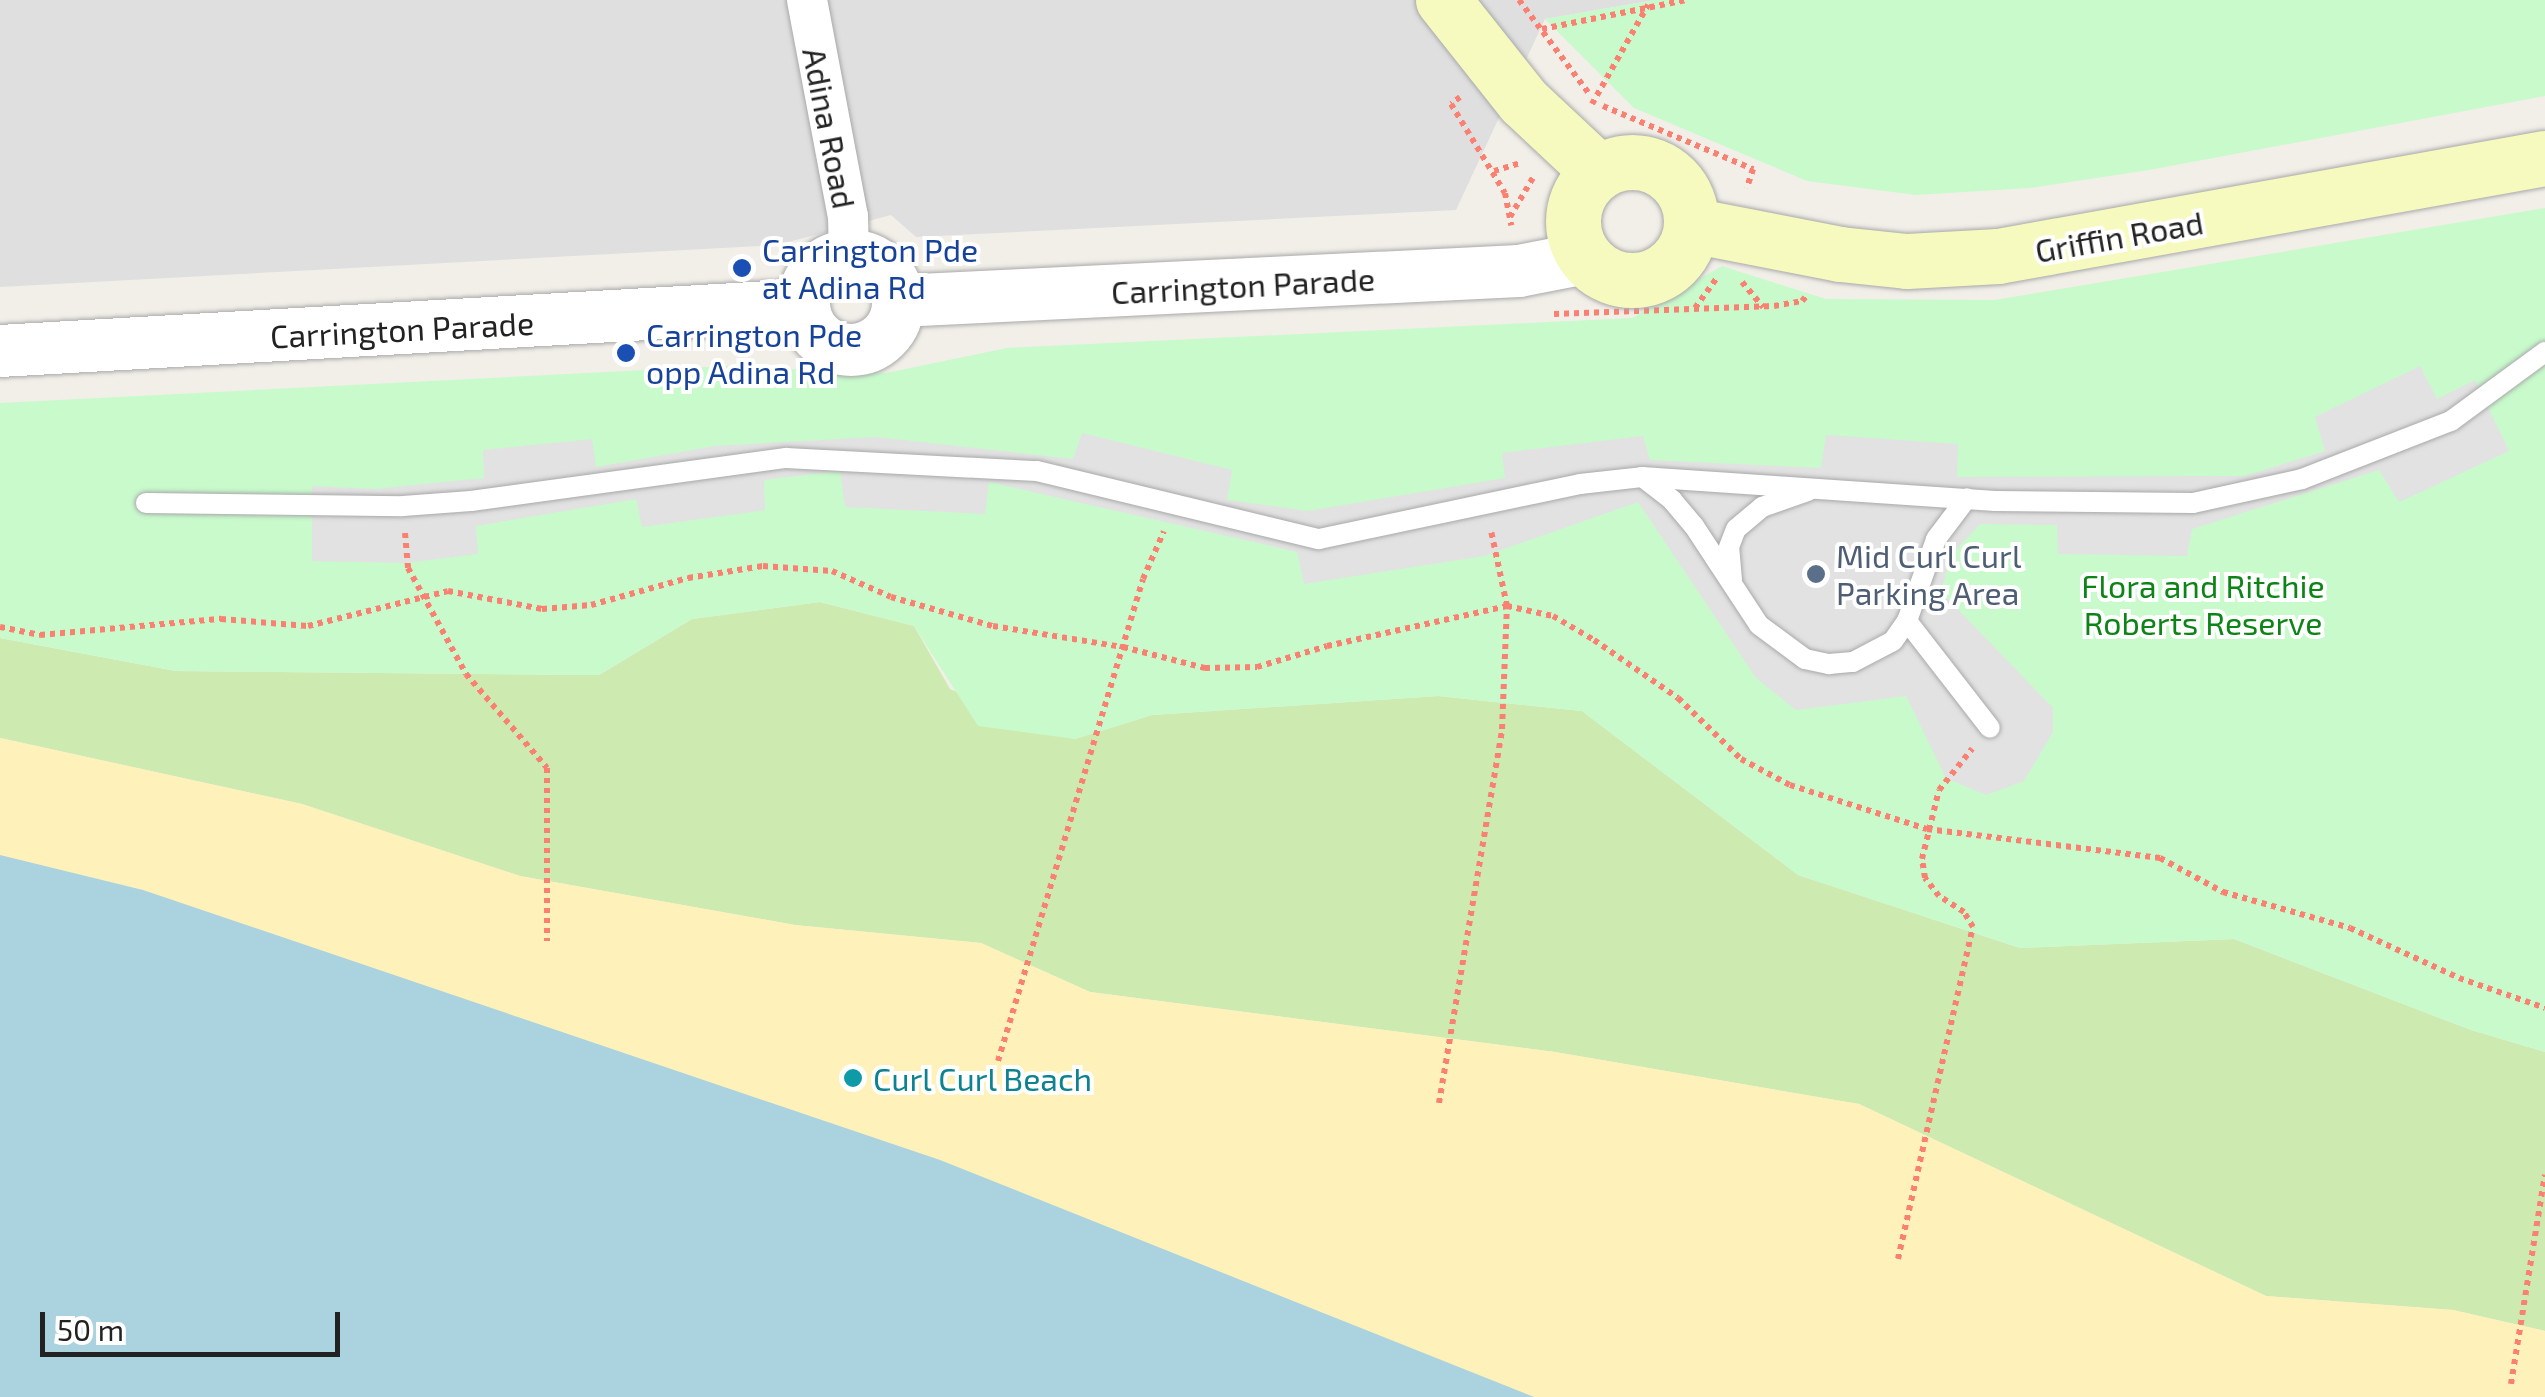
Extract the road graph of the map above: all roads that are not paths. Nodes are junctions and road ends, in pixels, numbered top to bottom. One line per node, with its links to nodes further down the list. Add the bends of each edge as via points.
1 (806, 0): 6 (street, Adina Road, via 848,216)
2 (1443, 0): 4 (main road, via 1523,101)
3 (2545, 158): 5 (main road, Griffin Road, via 1998,256 1908,261)
4 (1599, 172): 5 (main road, via 1616,164 1652,166 1681,188); 7 (main road, via 1585,186 1573,222)
5 (1691, 225): 7 (main road, via 1676,262 1640,280 1620,279)
6 (848, 256): 8 (street, via 878,264); 9 (street, via 811,277)
7 (1586, 258): 8 (street, Carrington Parade, via 1519,270)
8 (899, 301): 9 (street, via 889,332 862,350 829,346 807,322)
9 (804, 305): 10 (street, Carrington Parade)
10 (0, 350)
11 (2545, 352): 14 (lane, via 2451,421 2302,480 2193,503)
12 (1642, 477): 13 (lane); 15 (lane, via 1319,539 1038,472 786,458 471,502); 16 (lane, via 1683,513)
13 (1823, 487): 14 (lane); 16 (lane, via 1762,507 1736,529 1729,547)
14 (1967, 498): 17 (lane, via 1924,561)
15 (146, 502)
16 (1735, 592): 17 (lane, via 1780,644 1829,664 1877,652)
17 (1907, 621): 18 (lane)
18 (1990, 728)

